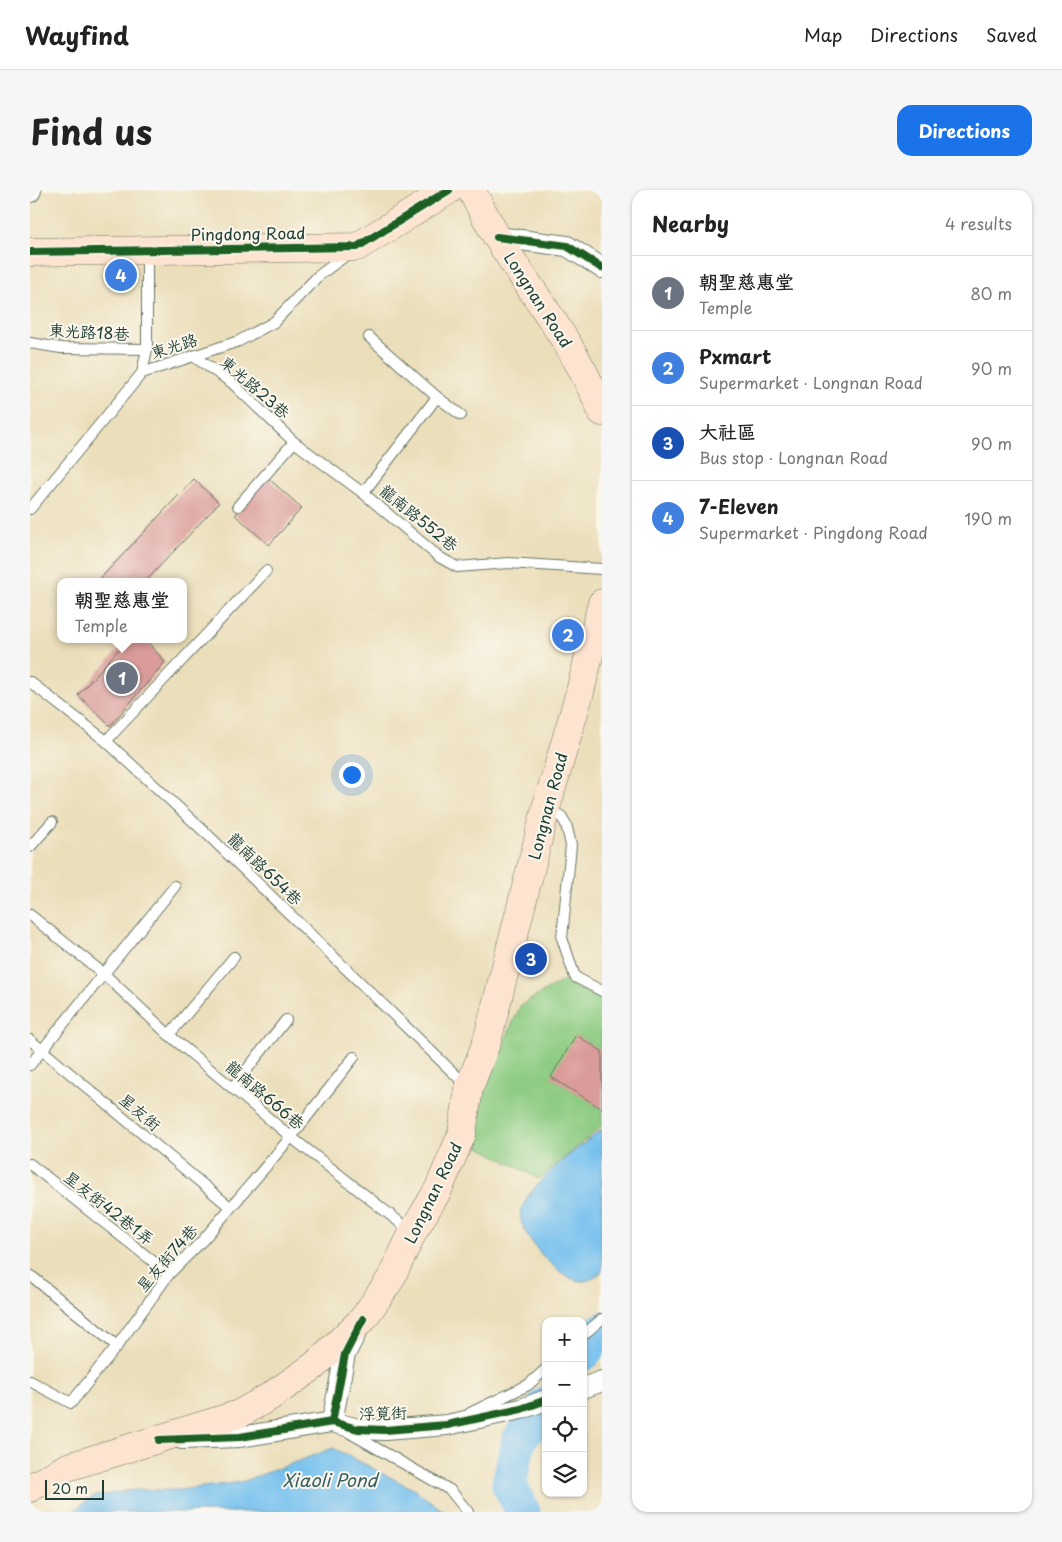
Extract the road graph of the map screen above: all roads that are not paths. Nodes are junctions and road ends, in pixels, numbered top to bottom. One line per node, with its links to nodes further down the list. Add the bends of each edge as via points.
1 (450, 190): 4 (main road)
2 (471, 190): 3 (main road, Longnan Road)
3 (497, 236): 7 (street, via 567,246); 14 (main road, Longnan Road, via 566,341)
4 (357, 247): 5 (main road, Pingdong Road); 11 (lane, 東光路, via 318,276 274,322 239,341)
5 (147, 249): 6 (main road, Pingdong Road); 10 (lane)
6 (30, 252)
7 (602, 268)
8 (369, 337): 13 (lane)
9 (30, 343): 10 (lane, 東光路18巷, via 61,348)
10 (147, 349): 12 (lane)
11 (194, 356): 12 (lane, 東光路); 16 (lane, 東光路23巷, via 231,382)
12 (142, 373): 19 (lane, 東光路)
13 (437, 397): 15 (lane); 17 (lane)
14 (602, 412)
15 (462, 415)
16 (294, 442): 17 (lane, 龍南路552巷); 18 (lane)
17 (363, 493): 20 (lane, 龍南路552巷, via 439,557 457,567 508,563)
18 (238, 506)
19 (30, 509)
20 (602, 569)
21 (266, 571): 24 (lane)
22 (602, 603): 25 (main road, Longnan Road)
23 (30, 682): 24 (lane, 龍南路654巷)
24 (106, 741): 40 (lane, 龍南路654巷, via 208,835)
25 (546, 808): 32 (lane, via 561,816 570,845 562,938 575,977); 40 (main road, Longnan Road, via 487,1041)
26 (52, 822): 27 (lane)
27 (30, 847)
28 (175, 886): 31 (lane)
29 (30, 915): 31 (lane, 龍南路666巷)
30 (234, 957): 34 (lane)
31 (104, 974): 34 (lane, 龍南路666巷); 36 (lane)
32 (602, 992)
33 (286, 1020): 39 (lane)
34 (169, 1035): 39 (lane, 龍南路666巷)
35 (30, 1040): 36 (lane, 星友街)
36 (42, 1050): 38 (lane); 43 (lane, 星友街)
37 (354, 1057): 41 (lane, 星友街74巷)
38 (30, 1065)
39 (232, 1087): 41 (lane, 龍南路666巷)
40 (469, 1088): 44 (main road, Longnan Road, via 462,1134 438,1190)
41 (291, 1137): 43 (lane, 星友街74巷); 44 (lane, 龍南路666巷)
42 (30, 1164): 45 (lane, 星友街42巷1弄)
43 (230, 1207): 45 (lane, 星友街74巷)
44 (413, 1232): 47 (main road, Longnan Road, via 390,1280)
45 (169, 1274): 50 (lane, 星友街74巷)
46 (30, 1275): 50 (lane)
47 (363, 1318): 56 (street, via 345,1354); 58 (main road, Longnan Road, via 314,1366 271,1396 239,1414)
48 (602, 1319): 49 (lane)
49 (587, 1332)
50 (117, 1346): 52 (lane, 星友街74巷, via 71,1403)
51 (542, 1372): 57 (lane, via 528,1384)
52 (30, 1381)
53 (602, 1381): 54 (street)
54 (587, 1387)
55 (542, 1401): 57 (street, 浮筧街, via 521,1409)
56 (332, 1422): 57 (street, 浮筧街, via 358,1429 385,1430); 58 (street, 浮筧街, via 240,1437); 60 (lane, via 450,1490)
57 (447, 1424)
58 (159, 1440): 59 (main road, Longnan Road, via 68,1467)
59 (30, 1488)
60 (468, 1512)

